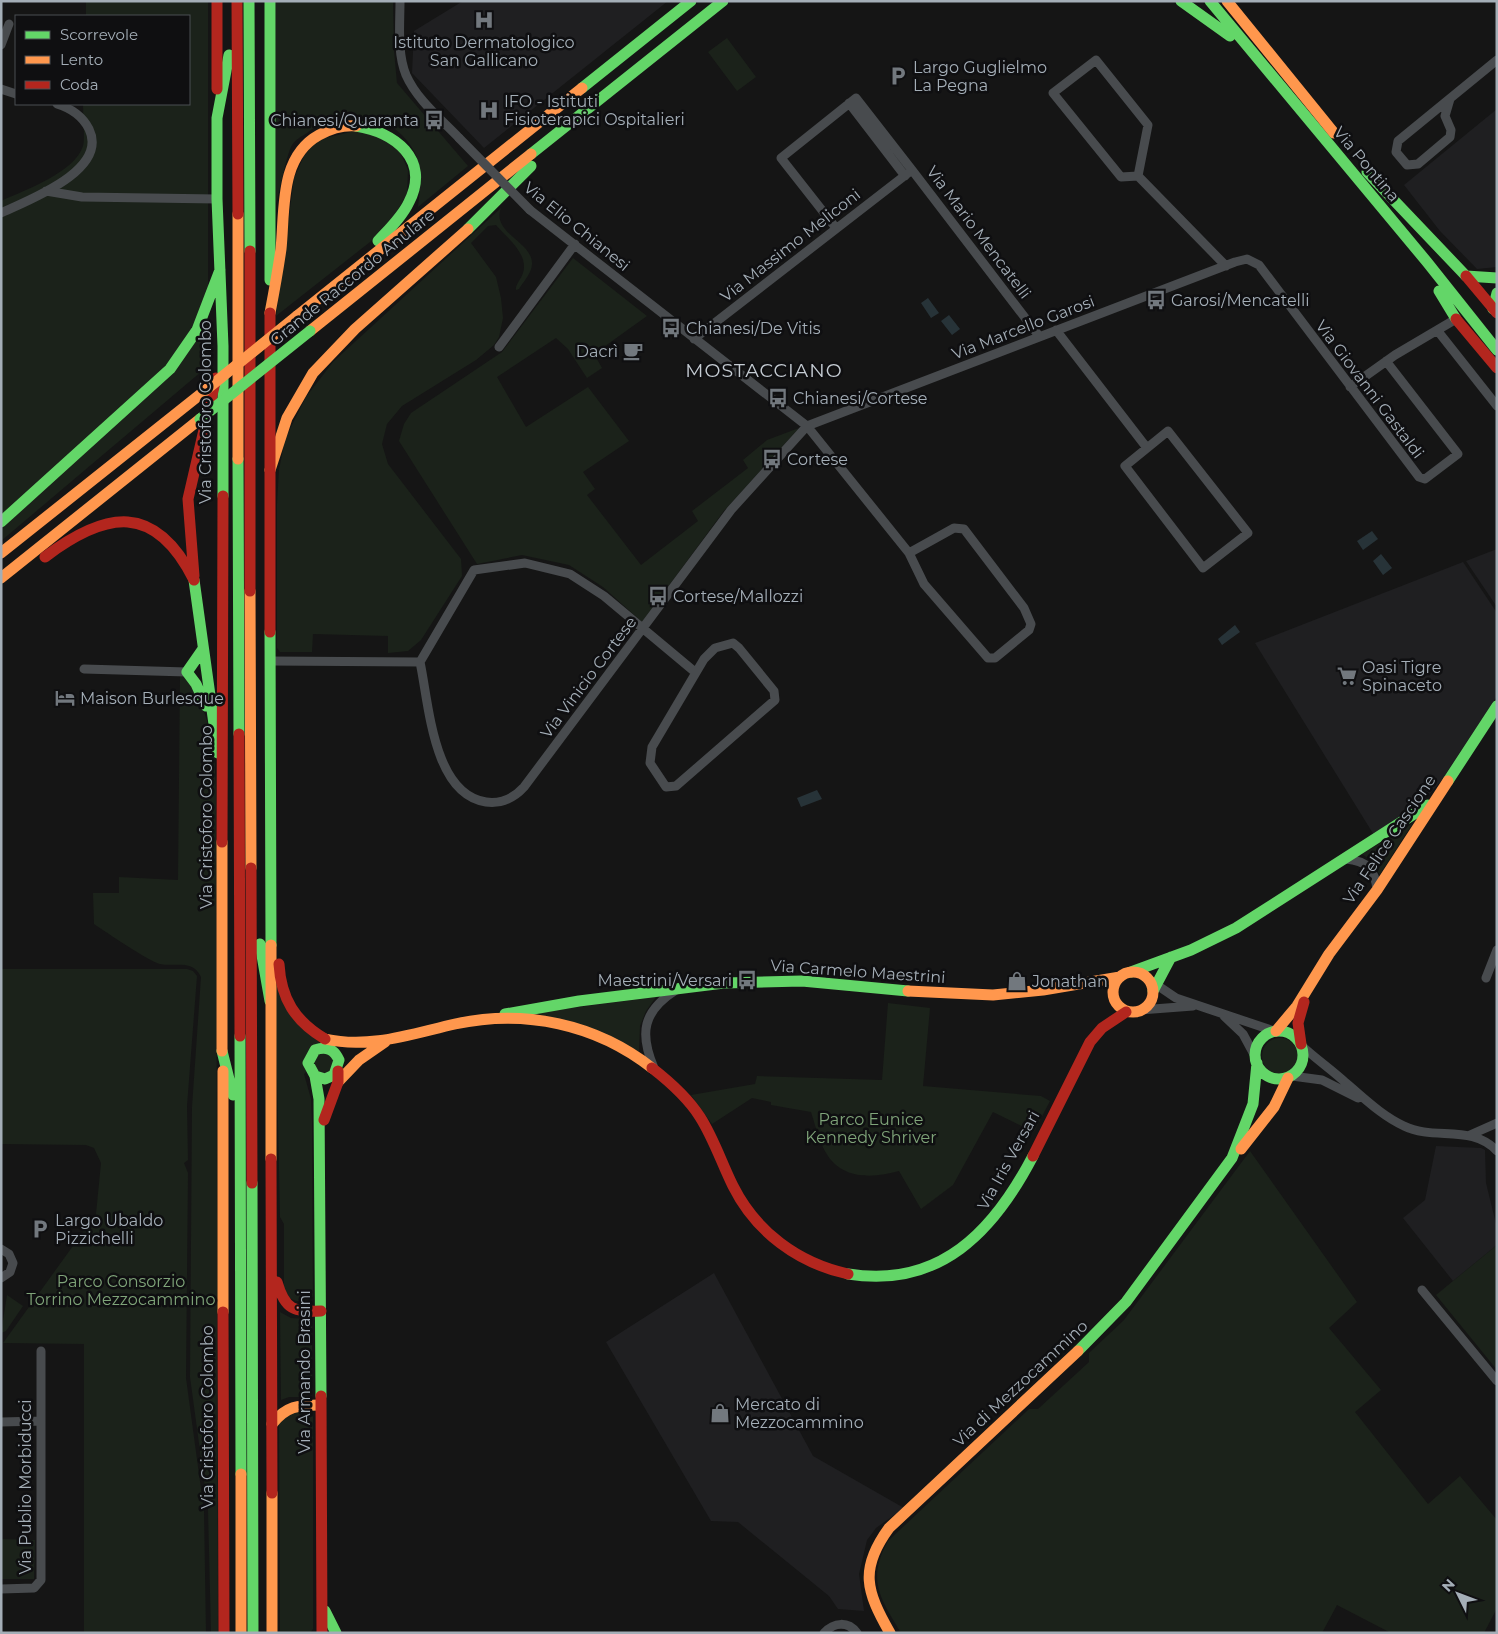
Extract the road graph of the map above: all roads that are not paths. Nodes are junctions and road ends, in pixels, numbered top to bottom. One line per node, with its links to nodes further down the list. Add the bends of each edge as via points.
1 (217, 1): 23 (main road, Via Cristoforo Colombo)
2 (249, 1): 77 (main road)
3 (270, 1): 41 (main road)
4 (400, 1): 32 (street, Via Elio Chianesi, bridge, via 401,51 406,74 422,99 530,210)
5 (691, 1): 38 (main road, Grande Raccordo Anulare)
6 (722, 1): 14 (main road, Grande Raccordo Anulare)
7 (735, 1): 14 (main road)
8 (1181, 1): 17 (main road)
9 (1210, 1): 17 (main road, Via Pontina)
10 (1227, 1): 16 (main road, Via Pontina)
11 (1239, 1): 16 (main road)
12 (237, 2): 23 (main road); 109 (main road, Via Cristoforo Colombo)
13 (9, 24): 15 (street)
14 (678, 36): 24 (main road, Grande Raccordo Anulare)
15 (1, 45)
16 (1264, 46): 27 (main road, Via Pontina)
17 (1256, 57): 27 (main road, Via Pontina)
18 (1497, 60): 21 (street)
19 (1, 90): 20 (street)
20 (15, 94)
21 (1450, 99): 21 (street, via 1398,141 1396,152 1407,165 1418,164 1450,137 1452,130 1445,116)
22 (60, 105): 28 (street, via 82,119 91,133 92,144 79,168)
23 (217, 118): 29 (main road, Via Cristoforo Colombo)
24 (574, 120): 57 (main road, via 457,238 316,368 291,407); 61 (main road, Grande Raccordo Anulare, bridge)
25 (909, 173): 31 (street, Via Massimo Meliconi); 31 (street, Via Mario Mencatelli, via 853,100 781,158); 46 (street, Via Mario Mencatelli)
26 (1138, 176): 26 (street, via 1148,125 1096,60 1053,92 1121,178); 34 (street)
27 (1364, 177): 36 (main road); 42 (main road); 45 (main road, Via Pontina); 50 (main road, Via Pontina)
28 (46, 192): 29 (street, via 82,197); 30 (street)
29 (217, 199): 35 (main road, Via Cristoforo Colombo)
30 (1, 213)
31 (836, 228): 47 (street, Via Massimo Meliconi)
32 (575, 244): 47 (street, Via Elio Chianesi); 49 (street)
33 (1250, 260): 34 (street, Via Marcello Garosi); 53 (street, Via Giovanni Gastaldi, via 1258,266)
34 (1226, 266): 43 (street, Via Marcello Garosi)
35 (220, 270): 48 (main road, Via Cristoforo Colombo); 58 (main road, via 202,322 178,362)
36 (1466, 276): 37 (main road); 40 (main road)
37 (1497, 278)
38 (333, 287): 41 (main road, via 400,216 410,201 414,186 411,162 403,146 394,137 370,127 343,125 328,129 313,138 296,158 289,176 283,211); 59 (main road, Grande Raccordo Anulare, bridge)
39 (1497, 293): 40 (main road)
40 (1495, 311)
41 (270, 313): 57 (main road)
42 (1456, 318): 44 (street); 52 (main road)
43 (1056, 330): 46 (street, Via Marcello Garosi); 56 (street)
44 (1436, 330): 51 (street); 54 (street)
45 (1497, 332)
46 (1039, 336): 55 (street, Via Marcello Garosi)
47 (694, 339): 55 (street, Via Elio Chianesi)
48 (223, 346): 62 (main road, via 188,499); 74 (main road, Via Cristoforo Colombo)
49 (499, 346)
50 (1497, 350)
51 (1386, 361): 53 (street); 53 (street, Via Giovanni Gastaldi, via 1458,454 1427,478 1420,478)
52 (1497, 368)
53 (1350, 387)
54 (1497, 406)
55 (807, 426): 60 (street, Via Elio Chianesi); 64 (street, Via Vinicio Cortese, via 731,510)
56 (1147, 448): 56 (street, via 1125,466 1203,568 1248,533 1168,431)
57 (270, 470): 66 (main road)
58 (1, 522)
59 (1, 553)
60 (908, 553): 60 (street, Via Elio Chianesi, via 924,584 990,659 1029,630 1031,624 1024,608 964,530 952,530)
61 (1, 578)
62 (194, 580): 63 (main road, via 183,558 161,535 137,524 111,522 80,533); 65 (main road)
63 (1, 585)
64 (642, 628): 67 (street, via 599,592 562,571 520,563 474,570); 67 (street, Via Vinicio Cortese, via 524,787 513,797 500,802 474,798 449,777 437,744); 70 (street)
65 (203, 649): 69 (main road); 72 (main road)
66 (270, 661): 67 (street); 73 (main road)
67 (420, 662)
68 (84, 669): 69 (street)
69 (187, 672): 72 (main road, via 200,692)
70 (695, 672): 70 (street, via 650,756 653,770 667,787 676,786 776,698 733,643 710,652)
71 (1497, 706): 75 (main road, Via Felice Cascione)
72 (213, 724): 74 (main road)
73 (270, 767): 87 (main road); 97 (main road, via 278,800 281,990 296,1018)
74 (222, 780): 99 (main road, Via Cristoforo Colombo)
75 (1435, 801): 76 (main road, Via Carmelo Maestrini); 78 (main road, Via Felice Cascione)
76 (1346, 858): 78 (street, via 1361,861 1371,868); 80 (main road, Via Carmelo Maestrini, via 1236,928)
77 (251, 862): 87 (main road, via 257,881 260,944); 127 (main road)
78 (1377, 890): 86 (main road, Via Felice Cascione, via 1329,954)
79 (1497, 950): 81 (street)
80 (1171, 957): 82 (main road, Via Carmelo Maestrini); 84 (main road)
81 (1493, 967): 83 (street)
82 (1125, 974): 84 (main road, via 1142,973); 85 (main road, Via Carmelo Maestrini, via 1043,990 993,995 788,981); 91 (main road, via 1114,985 1113,995 1117,1005)
83 (1486, 978)
84 (1154, 986): 88 (street); 90 (main road, via 1148,1004)
85 (678, 988): 89 (main road, Via Carmelo Maestrini); 101 (street, via 657,1005 646,1025 646,1047)
86 (1308, 990): 95 (main road, Via Felice Cascione); 98 (main road, Via Felice Cascione, via 1298,1023)
87 (270, 1001): 113 (main road)
88 (1201, 1006): 90 (street); 92 (street)
89 (539, 1007): 93 (main road, Via Carmelo Maestrini); 94 (street, via 534,1014)
90 (1140, 1010): 91 (main road)
91 (1126, 1012): 101 (main road, Via Iris Versari, via 1102,1028 1090,1042 1023,1173 993,1222 954,1254 925,1268 898,1274 860,1276 831,1270 804,1259 775,1239 756,1222 742,1203 705,1126)
92 (1220, 1013): 95 (street); 100 (street, via 1243,1034)
93 (476, 1020): 94 (main road, Via Iris Versari); 96 (main road, Via Iris Versari)
94 (540, 1020): 101 (main road, Via Iris Versari, via 562,1023 599,1036)
95 (1275, 1031): 98 (main road, via 1290,1034); 100 (main road, via 1261,1039)
96 (392, 1038): 97 (main road, Via Iris Versari); 103 (main road)
97 (332, 1044): 102 (main road, Via Armando Brasini, via 312,1054 309,1068); 103 (main road, via 338,1055)
98 (1301, 1045): 104 (main road, via 1301,1063); 105 (street)
99 (222, 1051): 109 (main road, via 231,1083); 125 (main road, Via Cristoforo Colombo)
100 (1257, 1061): 104 (main road, via 1262,1072 1269,1076); 111 (main road, Via di Mezzocammino, via 1253,1104)
101 (654, 1069)
102 (315, 1076): 103 (main road); 108 (main road, Via Armando Brasini)
103 (338, 1076): 108 (main road, Via Armando Brasini)
104 (1290, 1077): 105 (street, via 1322,1080); 111 (main road, Via di Mezzocammino, via 1277,1100)
105 (1369, 1103): 107 (street, via 1393,1121 1414,1130)
106 (1497, 1123): 107 (street)
107 (1470, 1135): 110 (street, via 1486,1141)
108 (320, 1140): 116 (main road, Via Armando Brasini)
109 (240, 1141): 126 (main road, Via Cristoforo Colombo)
110 (1497, 1151)
111 (1232, 1158): 133 (main road, Via di Mezzocammino, via 1116,1314 882,1537 870,1557 867,1578 872,1599)
112 (1, 1249): 114 (street, via 11,1256 13,1263)
113 (272, 1271): 116 (main road, via 287,1306 299,1312); 122 (main road)
114 (2, 1281)
115 (1422, 1290): 118 (street)
116 (321, 1311): 119 (main road, Via Armando Brasini)
117 (41, 1351): 120 (street, Via Publio Morbiducci)
118 (1497, 1381)
119 (320, 1405): 122 (main road, via 288,1406); 124 (main road, Via Armando Brasini)
120 (41, 1421): 121 (street); 123 (street, Via Publio Morbiducci, via 41,1580 32,1588)
121 (1, 1422)
122 (272, 1424): 128 (main road)
123 (1, 1589)
124 (322, 1604): 129 (main road, Via Armando Brasini); 130 (main road, Via Armando Brasini)
125 (224, 1633)
126 (241, 1633)
127 (253, 1633)
128 (272, 1633)
129 (322, 1633)
130 (336, 1633)
131 (824, 1633): 132 (street, via 843,1624)
132 (858, 1633)
133 (890, 1633)

